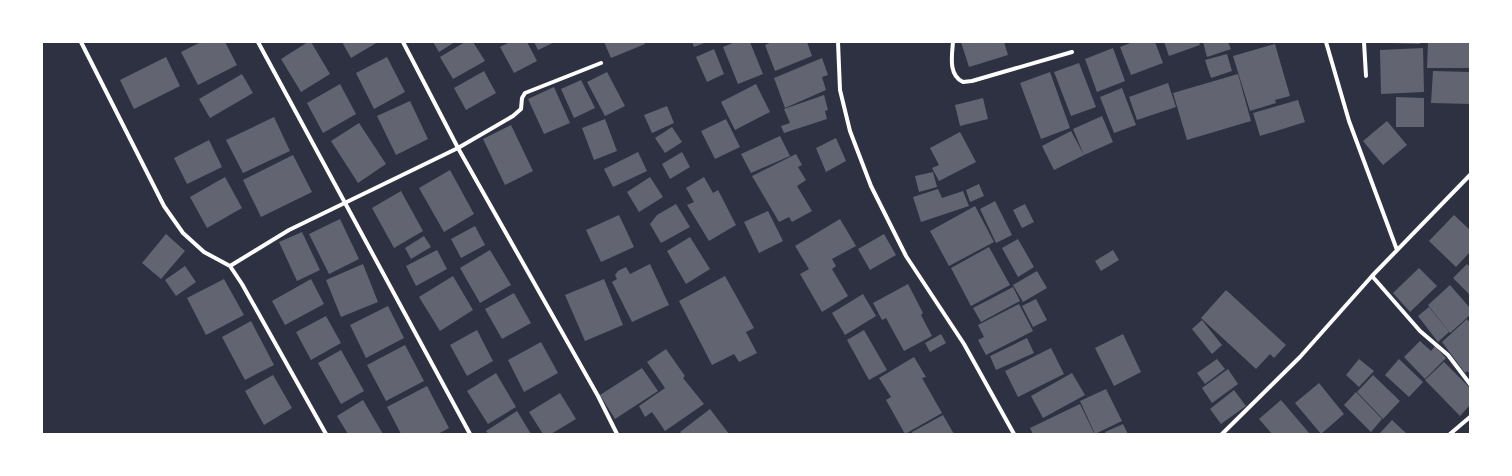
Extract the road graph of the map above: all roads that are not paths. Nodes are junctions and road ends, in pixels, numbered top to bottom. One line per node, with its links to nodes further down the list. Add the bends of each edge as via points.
1 (82, 42): 15 (street, via 164,206 183,233 204,252)
2 (258, 42): 13 (street)
3 (403, 42): 11 (street)
4 (838, 42): 22 (street, via 840,90 848,124 871,186 906,256 964,344)
5 (953, 42): 8 (street, via 952,64 955,76 963,82)
6 (1326, 42): 14 (street, via 1349,121)
7 (1364, 42): 10 (street)
8 (1072, 52)
9 (601, 63): 11 (street, via 525,93 518,113)
10 (1366, 76)
11 (458, 148): 13 (street); 21 (street)
12 (1470, 175): 14 (street)
13 (344, 202): 15 (street, via 288,230); 20 (street)
14 (1397, 250): 16 (street)
15 (230, 266): 19 (street)
16 (1372, 276): 17 (street, via 1420,331 1448,355); 23 (street, via 1300,357)
17 (1470, 384)
18 (1470, 417): 24 (street)
19 (326, 434)
20 (470, 434)
21 (617, 434)
22 (1014, 434)
23 (1222, 434)
24 (1450, 434)

